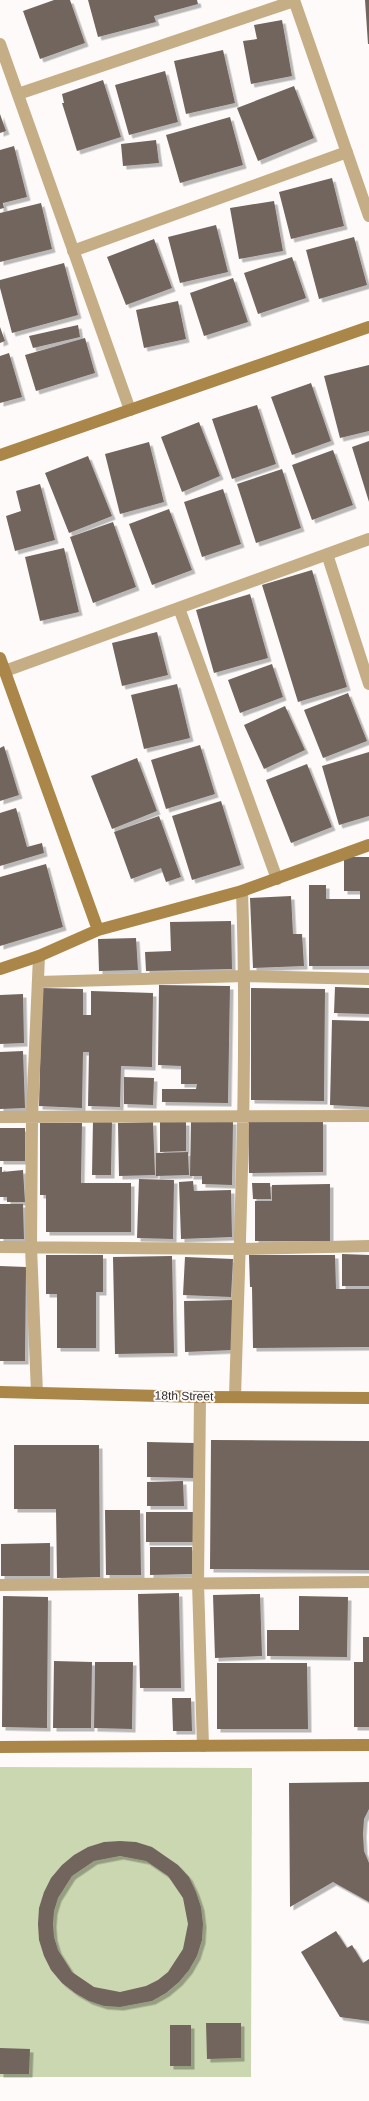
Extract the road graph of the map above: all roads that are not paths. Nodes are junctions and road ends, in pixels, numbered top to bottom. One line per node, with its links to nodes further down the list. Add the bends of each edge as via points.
1 (294, 0): 3 (street); 4 (street)
2 (0, 44): 3 (street)
3 (18, 94): 6 (street)
4 (347, 152): 5 (street); 6 (street)
5 (369, 216)
6 (74, 251): 8 (street)
7 (369, 327): 8 (street)
8 (130, 410): 9 (street)
9 (0, 455)
10 (369, 539): 11 (street)
11 (327, 554): 12 (street); 15 (street)
12 (179, 608): 14 (street); 17 (street)
13 (0, 658): 14 (street)
14 (5, 671): 19 (street)
15 (369, 684)
16 (369, 845): 17 (street)
17 (277, 879): 18 (street)
18 (242, 891): 19 (street); 22 (street)
19 (98, 930): 20 (street)
20 (39, 956): 21 (street); 24 (street)
21 (0, 969)
22 (245, 976): 23 (street); 24 (street); 25 (street)
23 (369, 979)
24 (39, 982): 28 (street)
25 (245, 1116): 26 (street); 28 (street); 32 (street)
26 (369, 1116)
27 (0, 1117): 28 (street)
28 (32, 1117): 30 (street)
29 (369, 1246): 32 (street)
30 (31, 1247): 31 (street); 32 (street); 34 (street)
31 (0, 1248)
32 (240, 1249): 36 (street)
33 (0, 1392): 34 (street, 18th Street)
34 (37, 1393): 35 (street, 18th Street)
35 (200, 1397): 36 (street, 18th Street); 39 (street)
36 (235, 1397): 37 (street, 18th Street)
37 (369, 1398)
38 (369, 1582): 39 (street)
39 (198, 1583): 40 (street); 42 (street)
40 (0, 1585)
41 (369, 1745): 42 (street)
42 (203, 1746): 43 (street)
43 (0, 1747)

